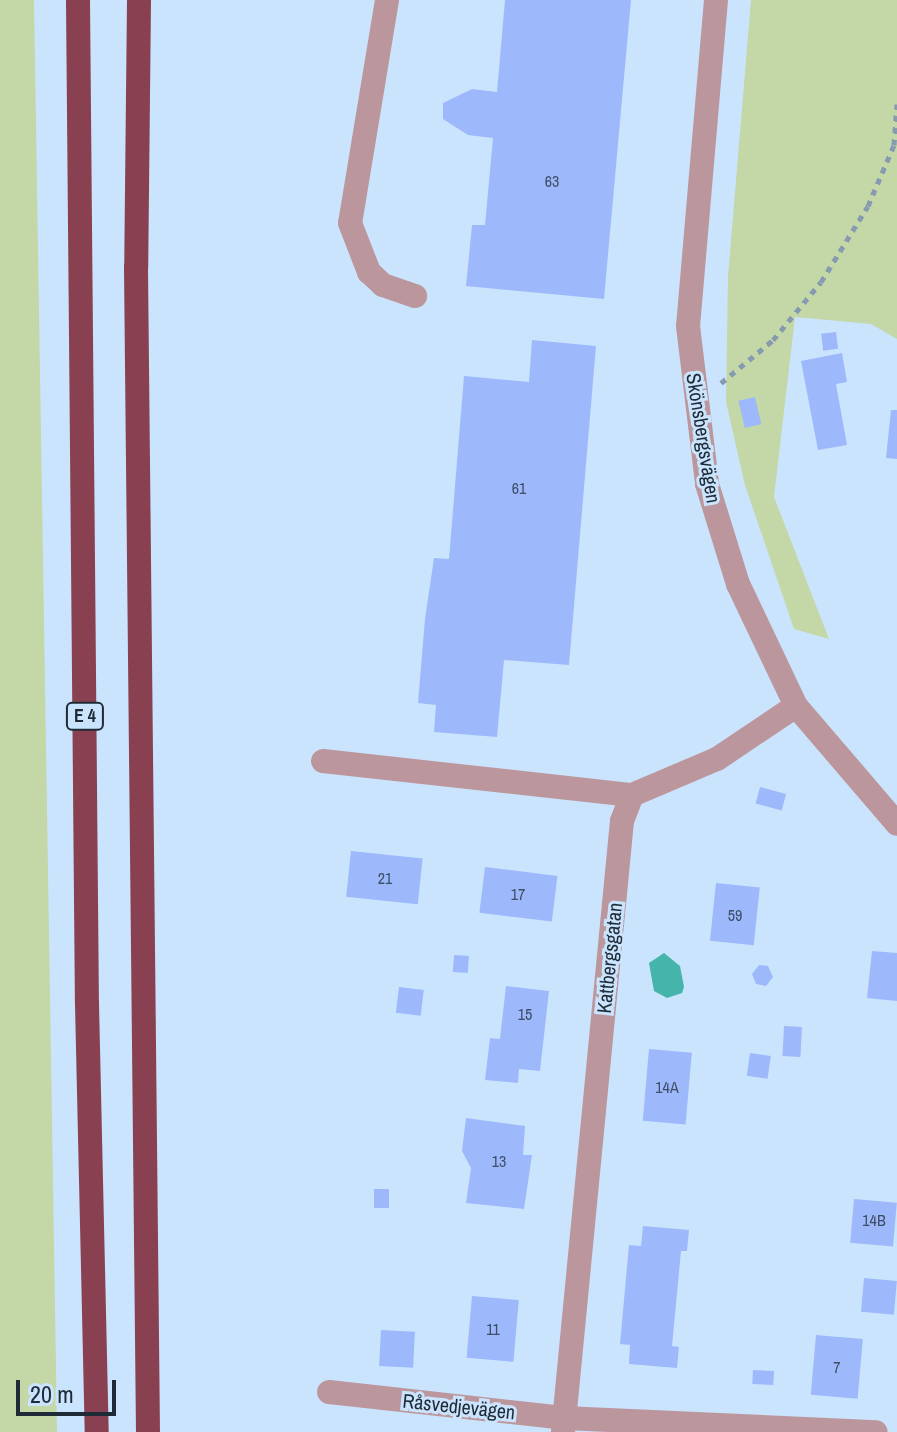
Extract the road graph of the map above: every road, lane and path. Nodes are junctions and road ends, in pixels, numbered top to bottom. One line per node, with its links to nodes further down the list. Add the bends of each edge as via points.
1 (78, 0): 14 (highway, E 4, via 87,1004)
2 (139, 0): 15 (highway)
3 (387, 0): 6 (street, via 350,223 369,272 383,285)
4 (716, 0): 8 (street, Skönsbergsvägen, via 688,326 694,399 707,484 738,584)
5 (897, 104): 7 (path, via 894,145 868,206 821,282 773,340 717,387)
6 (415, 296)
7 (716, 373)
8 (796, 706): 10 (street, via 717,759); 11 (street, Skönsbergsvägen)
9 (323, 761): 10 (street)
10 (632, 795): 13 (street, Kattbergsgatan, via 622,821)
11 (897, 824)
12 (329, 1392): 13 (street, Råsvedjevägen)
13 (564, 1425): 16 (street, Råsvedjevägen)
14 (97, 1432)
15 (148, 1432)
16 (876, 1432)

